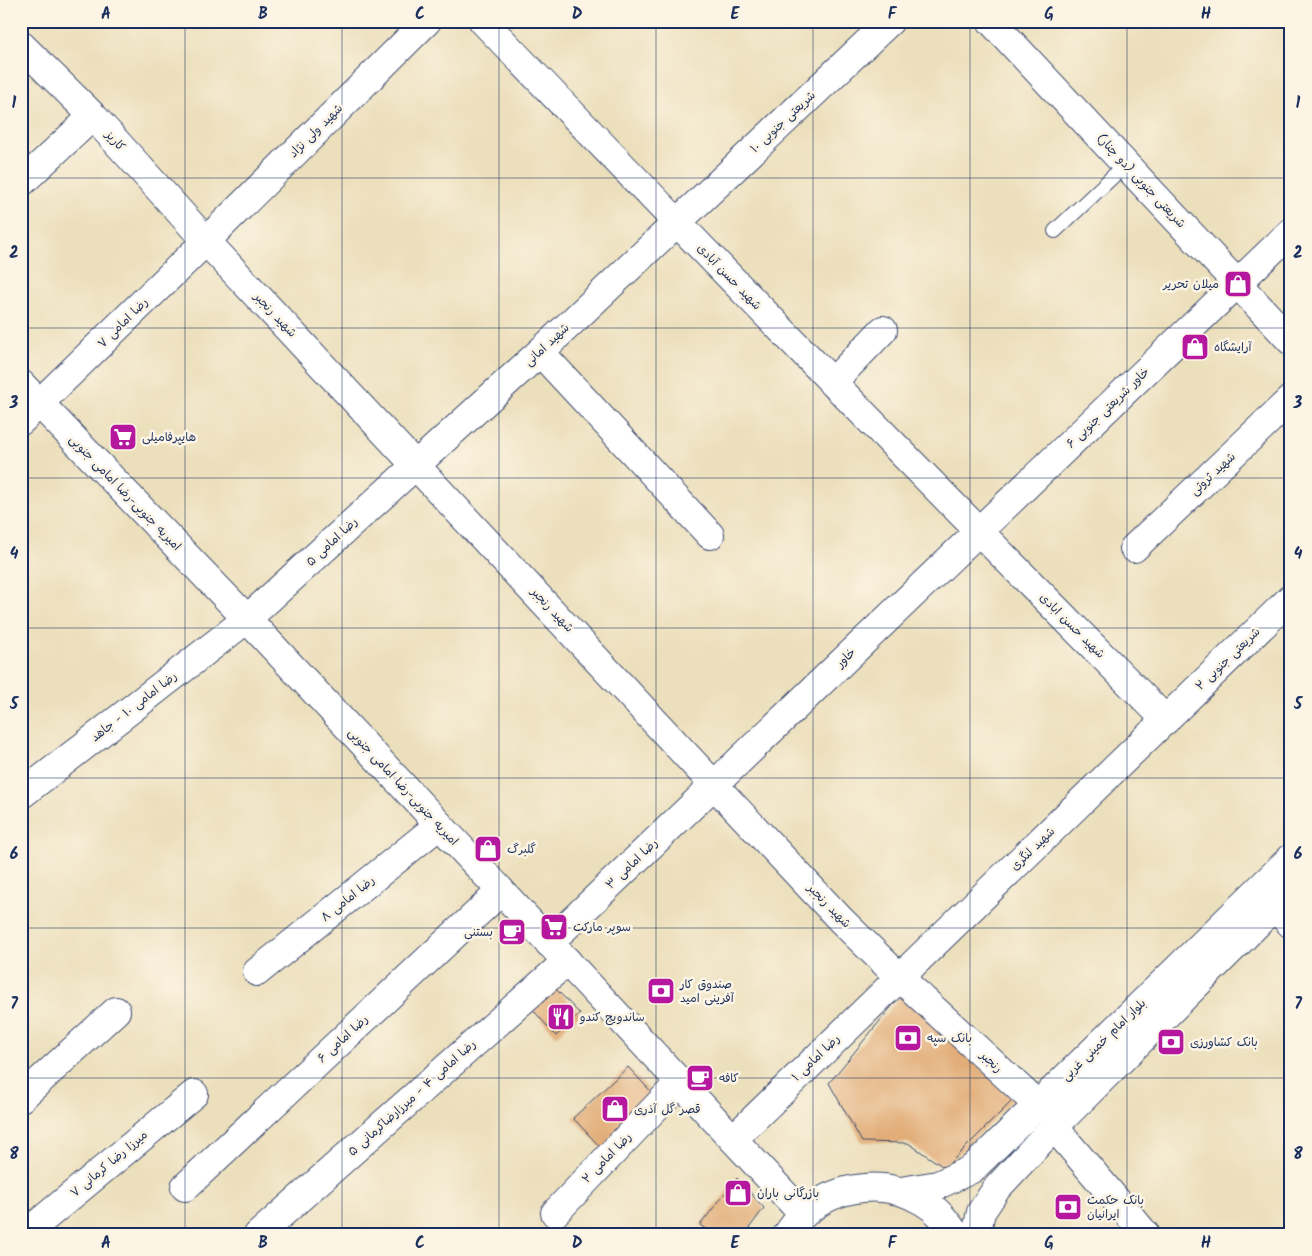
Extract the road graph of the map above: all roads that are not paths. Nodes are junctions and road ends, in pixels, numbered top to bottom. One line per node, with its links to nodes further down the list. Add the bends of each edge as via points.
1 (427, 21): 12 (street, شهید ولی نژاد)
2 (482, 21): 9 (street, شهید حسن آبادی)
3 (890, 21): 9 (street, شریعتی جنوبی ۱۰)
4 (991, 21): 7 (street, شریعتی جنوبی (دو چنار))
5 (21, 46): 6 (street, کاریز)
6 (92, 116): 8 (street); 12 (street, کاریز)
7 (1125, 165): 10 (lane); 13 (street, شریعتی جنوبی (دو چنار))
8 (21, 184)
9 (676, 223): 16 (street, شهید امانی); 17 (street, شهید حسن آبادی)
10 (1055, 231)
11 (1291, 232): 13 (street, خاور شریعتی جنوبی ۶)
12 (206, 241): 20 (street, رضا امامی ۷); 21 (street, شهید رنجبر)
13 (1237, 284): 15 (street, شریعتی جنوبی (دو چنار)); 22 (street, خاور شریعتی جنوبی ۶)
14 (883, 330): 17 (street)
15 (1291, 341)
16 (540, 352): 21 (street, شهید امانی); 23 (street)
17 (832, 383): 22 (street, شهید حسن آبادی)
18 (21, 384): 20 (street, امیریه جنوبی-رضا امامی جنوبی)
19 (1291, 399): 24 (street, شهید ثروتی)
20 (30, 413): 26 (street, امیریه جنوبی-رضا امامی جنوبی)
21 (416, 465): 26 (street, رضا امامی ۵); 28 (street, شهید رنجبر)
22 (978, 532): 27 (street, شهید حسن ابادی); 28 (street, خاور)
23 (710, 535)
24 (1134, 548)
25 (1291, 598): 27 (street, شریعتی جنوبی ۲)
26 (247, 619): 29 (street, رضا امامی ۱۰ - جاهد); 30 (street, امیریه جنوبی-رضا امامی جنوبی)
27 (1166, 720): 36 (street, شهید لنگری)
28 (714, 785): 34 (street, رضا امامی ۳); 36 (street, شهید رنجبر)
29 (21, 795)
30 (439, 825): 32 (street, امیریه جنوبی-رضا امامی جنوبی); 35 (street, رضا امامی ۸)
31 (1291, 858): 41 (street, بلوار امام خمینی غربی)
32 (501, 891): 34 (street, امیریه جنوبی-رضا امامی جنوبی); 44 (street, رضا امامی ۶)
33 (1285, 907): 42 (street, بلوار امام خمینی غربی)
34 (558, 952): 38 (street, امیریه جنوبی-رضا امامی جنوبی); 49 (street, رضا امامی ۴ - میرزارضاکرمانی ۵)
35 (257, 972)
36 (900, 978): 41 (street, رنجبر); 43 (street, رضا امامی ۱)
37 (116, 1011): 40 (street)
38 (680, 1082): 43 (street, امیریه جنوبی-رضا امامی جنوبی); 46 (street, رضا امامی ۲)
39 (194, 1094): 48 (street, میرزا رضا کرمانی ۷)
40 (21, 1098)
41 (1038, 1105): 45 (street, بلوار امام خمینی غربی, via 972,1170 938,1185)
42 (1054, 1127): 51 (street, بلوار امام خمینی غربی, via 996,1188 981,1212); 52 (street)
43 (733, 1139): 47 (street, امیریه جنوبی-رضا امامی جنوبی)
44 (185, 1187)
45 (901, 1191): 47 (street, via 875,1187 849,1190 824,1199); 50 (street, via 925,1202 946,1220)
46 (555, 1213)
47 (795, 1224)
48 (24, 1235)
49 (258, 1235)
50 (956, 1235)
51 (976, 1235)
52 (1146, 1235)

